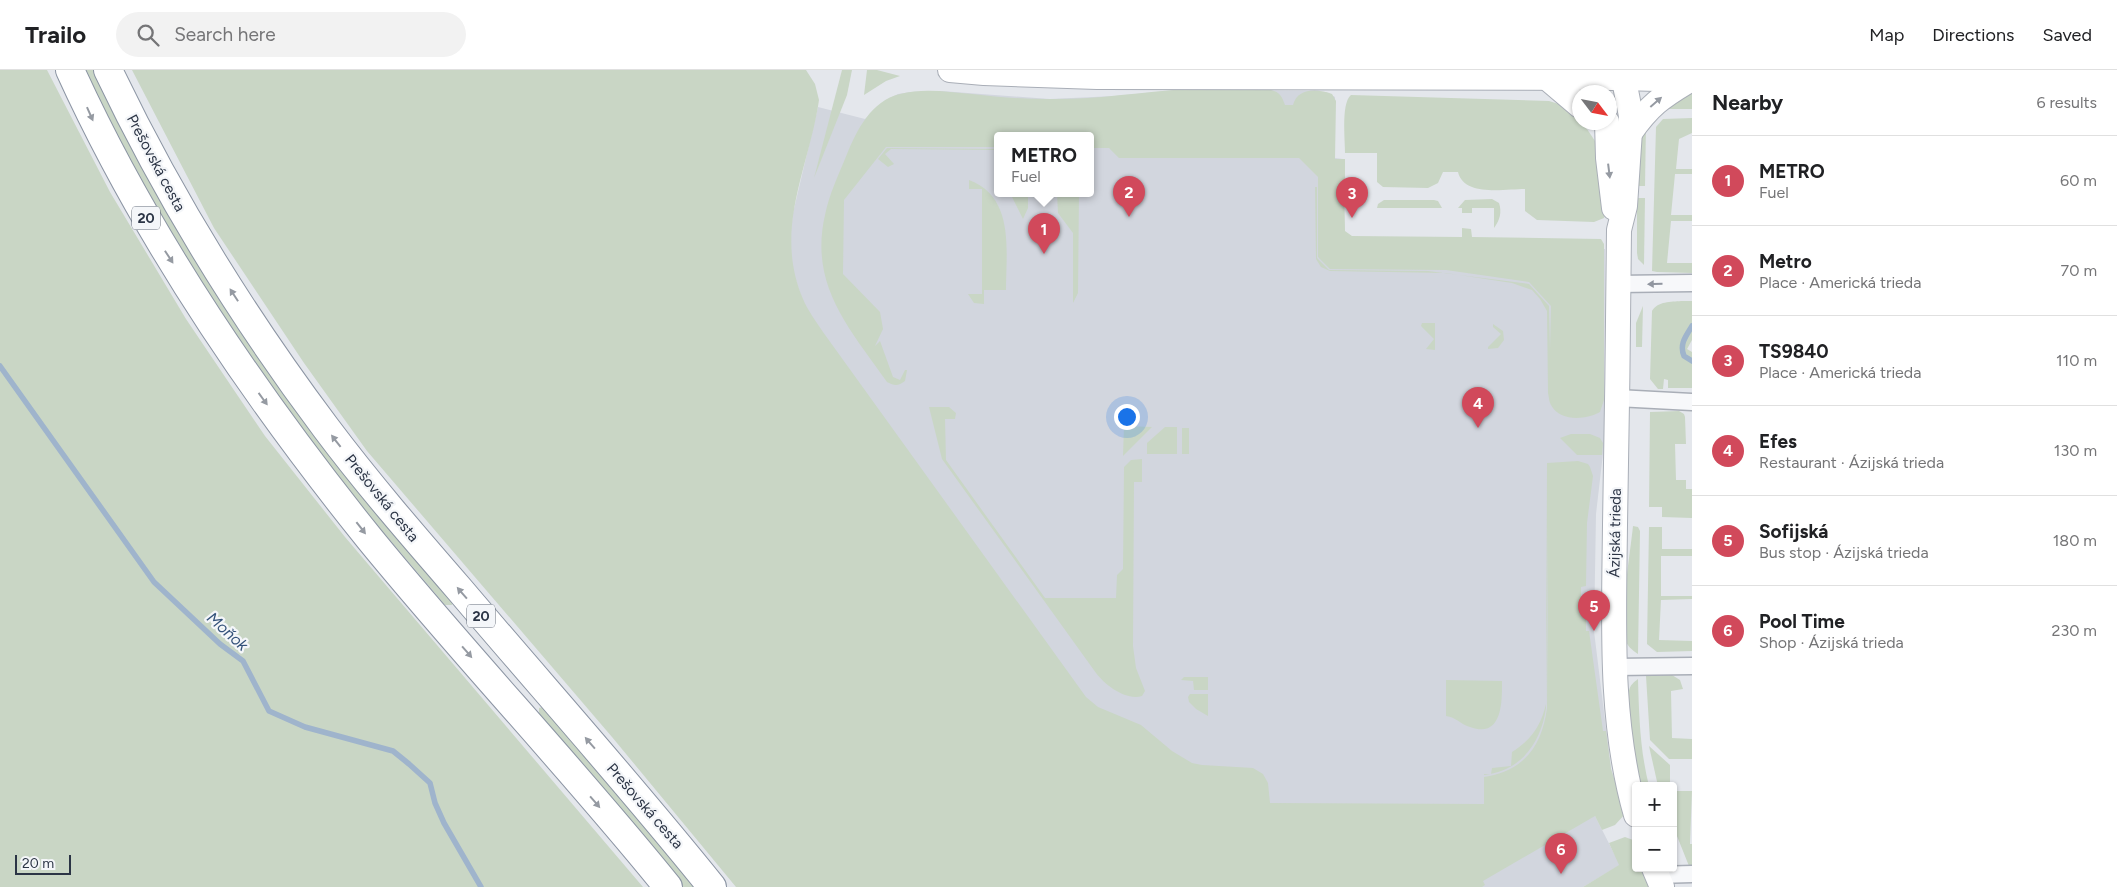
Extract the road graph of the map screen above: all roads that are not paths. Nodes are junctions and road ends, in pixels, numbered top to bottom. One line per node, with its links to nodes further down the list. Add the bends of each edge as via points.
1 (70, 70): 20 (highway, 20, one-way to 20, via 94,122 159,242 235,359 302,452 377,547)
2 (108, 70): 21 (highway, Prešovská cesta / 20, one-way to 2, via 394,513 326,428 261,336 188,223 140,138)
3 (950, 70): 4 (street, via 1097,77)
4 (1547, 78): 6 (street); 7 (street)
5 (1691, 80): 6 (street); 9 (street, one-way to 5, via 1660,98)
6 (1618, 81): 9 (street, Ázijská trieda, via 1631,116)
7 (1572, 99)
8 (1603, 130): 10 (street, Ázijská trieda, one-way to 10)
9 (1630, 133): 10 (street, Ázijská trieda, via 1625,206)
10 (1619, 230): 12 (street, Ázijská trieda)
11 (1692, 283): 12 (street, one-way to 12)
12 (1618, 284): 13 (street, Ázijská trieda)
13 (1617, 398): 14 (street); 16 (street, Ázijská trieda)
14 (1692, 402)
15 (1692, 666): 16 (street)
16 (1615, 667): 17 (street, Ázijská trieda, via 1622,758)
17 (1632, 799)
18 (1692, 874): 19 (street)
19 (1658, 877)
20 (668, 887)
21 (712, 887)

